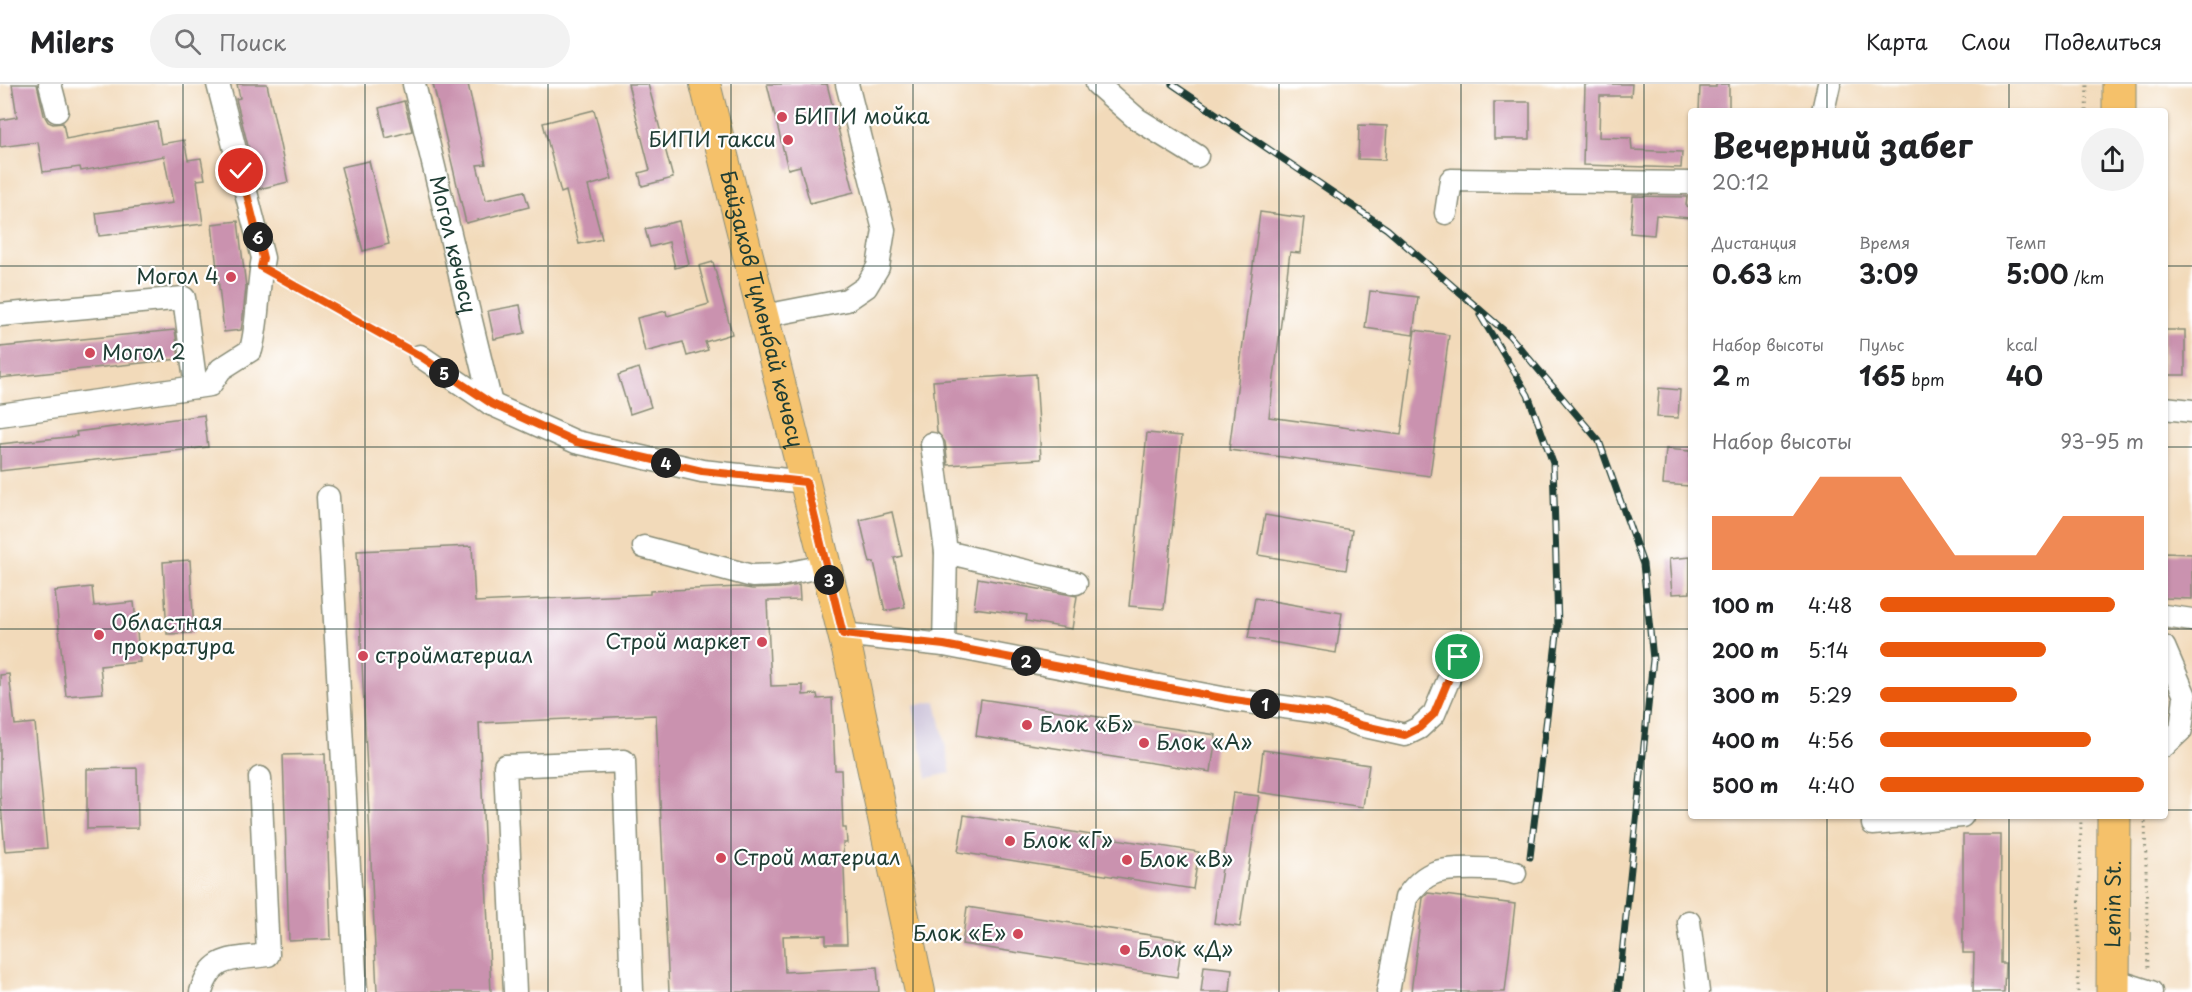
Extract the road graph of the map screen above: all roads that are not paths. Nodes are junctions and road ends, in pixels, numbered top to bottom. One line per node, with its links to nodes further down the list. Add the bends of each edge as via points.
1 (50, 84): 11 (street)
2 (218, 84): 18 (street, via 263,258 251,350 221,369 210,385)
3 (414, 84): 19 (street, Могол көчөсү)
4 (705, 84): 16 (main road, Байзаков Түмөнбай көчөсү)
5 (847, 84): 16 (street, via 884,230 878,267 866,287 847,300)
6 (1097, 84): 12 (street, via 1137,119)
7 (1829, 84): 9 (street)
8 (2119, 84): 10 (highway)
9 (1824, 108)
10 (2119, 108)
11 (57, 111)
12 (1197, 156)
13 (1688, 183): 14 (street, via 1451,180)
14 (1446, 213)
15 (0, 315): 18 (street, via 184,298)
16 (764, 316): 24 (main road, Байзаков Түмөнбай көчөсү)
17 (420, 356): 19 (street)
18 (196, 387): 22 (street)
19 (492, 404): 24 (street, via 576,442 702,471)
20 (2168, 408): 21 (street)
21 (2192, 411)
22 (0, 415)
23 (932, 444): 27 (street)
24 (806, 482): 28 (main road, Байзаков Түмөнбай көчөсү)
25 (328, 497): 46 (street)
26 (644, 547): 28 (street, via 752,576)
27 (946, 552): 29 (street); 33 (street)
28 (825, 566): 32 (main road, Байзаков Түмөнбай көчөсү)
29 (1076, 583)
30 (2168, 617): 31 (street)
31 (2192, 620)
32 (843, 634): 33 (street); 49 (main road, Байзаков Түмөнбай көчөсү)
33 (944, 645): 35 (street, via 1227,699 1327,713 1405,735 1434,714)
34 (2168, 656): 36 (street, via 2185,696 2181,730)
35 (1458, 657)
36 (2168, 742)
37 (260, 778): 45 (street, via 268,955 218,964 206,976)
38 (1926, 819): 40 (street)
39 (2114, 819): 43 (highway, Lenin St.)
40 (1873, 824)
41 (1515, 873): 50 (street, via 1499,868 1435,872 1414,886 1406,898)
42 (1689, 922): 51 (street)
43 (2113, 986): 44 (street)
44 (2150, 991)
45 (201, 992)
46 (356, 992)
47 (515, 992): 48 (street, via 505,766 624,761)
48 (632, 992)
49 (920, 992)
50 (1388, 992)
51 (1698, 992)

